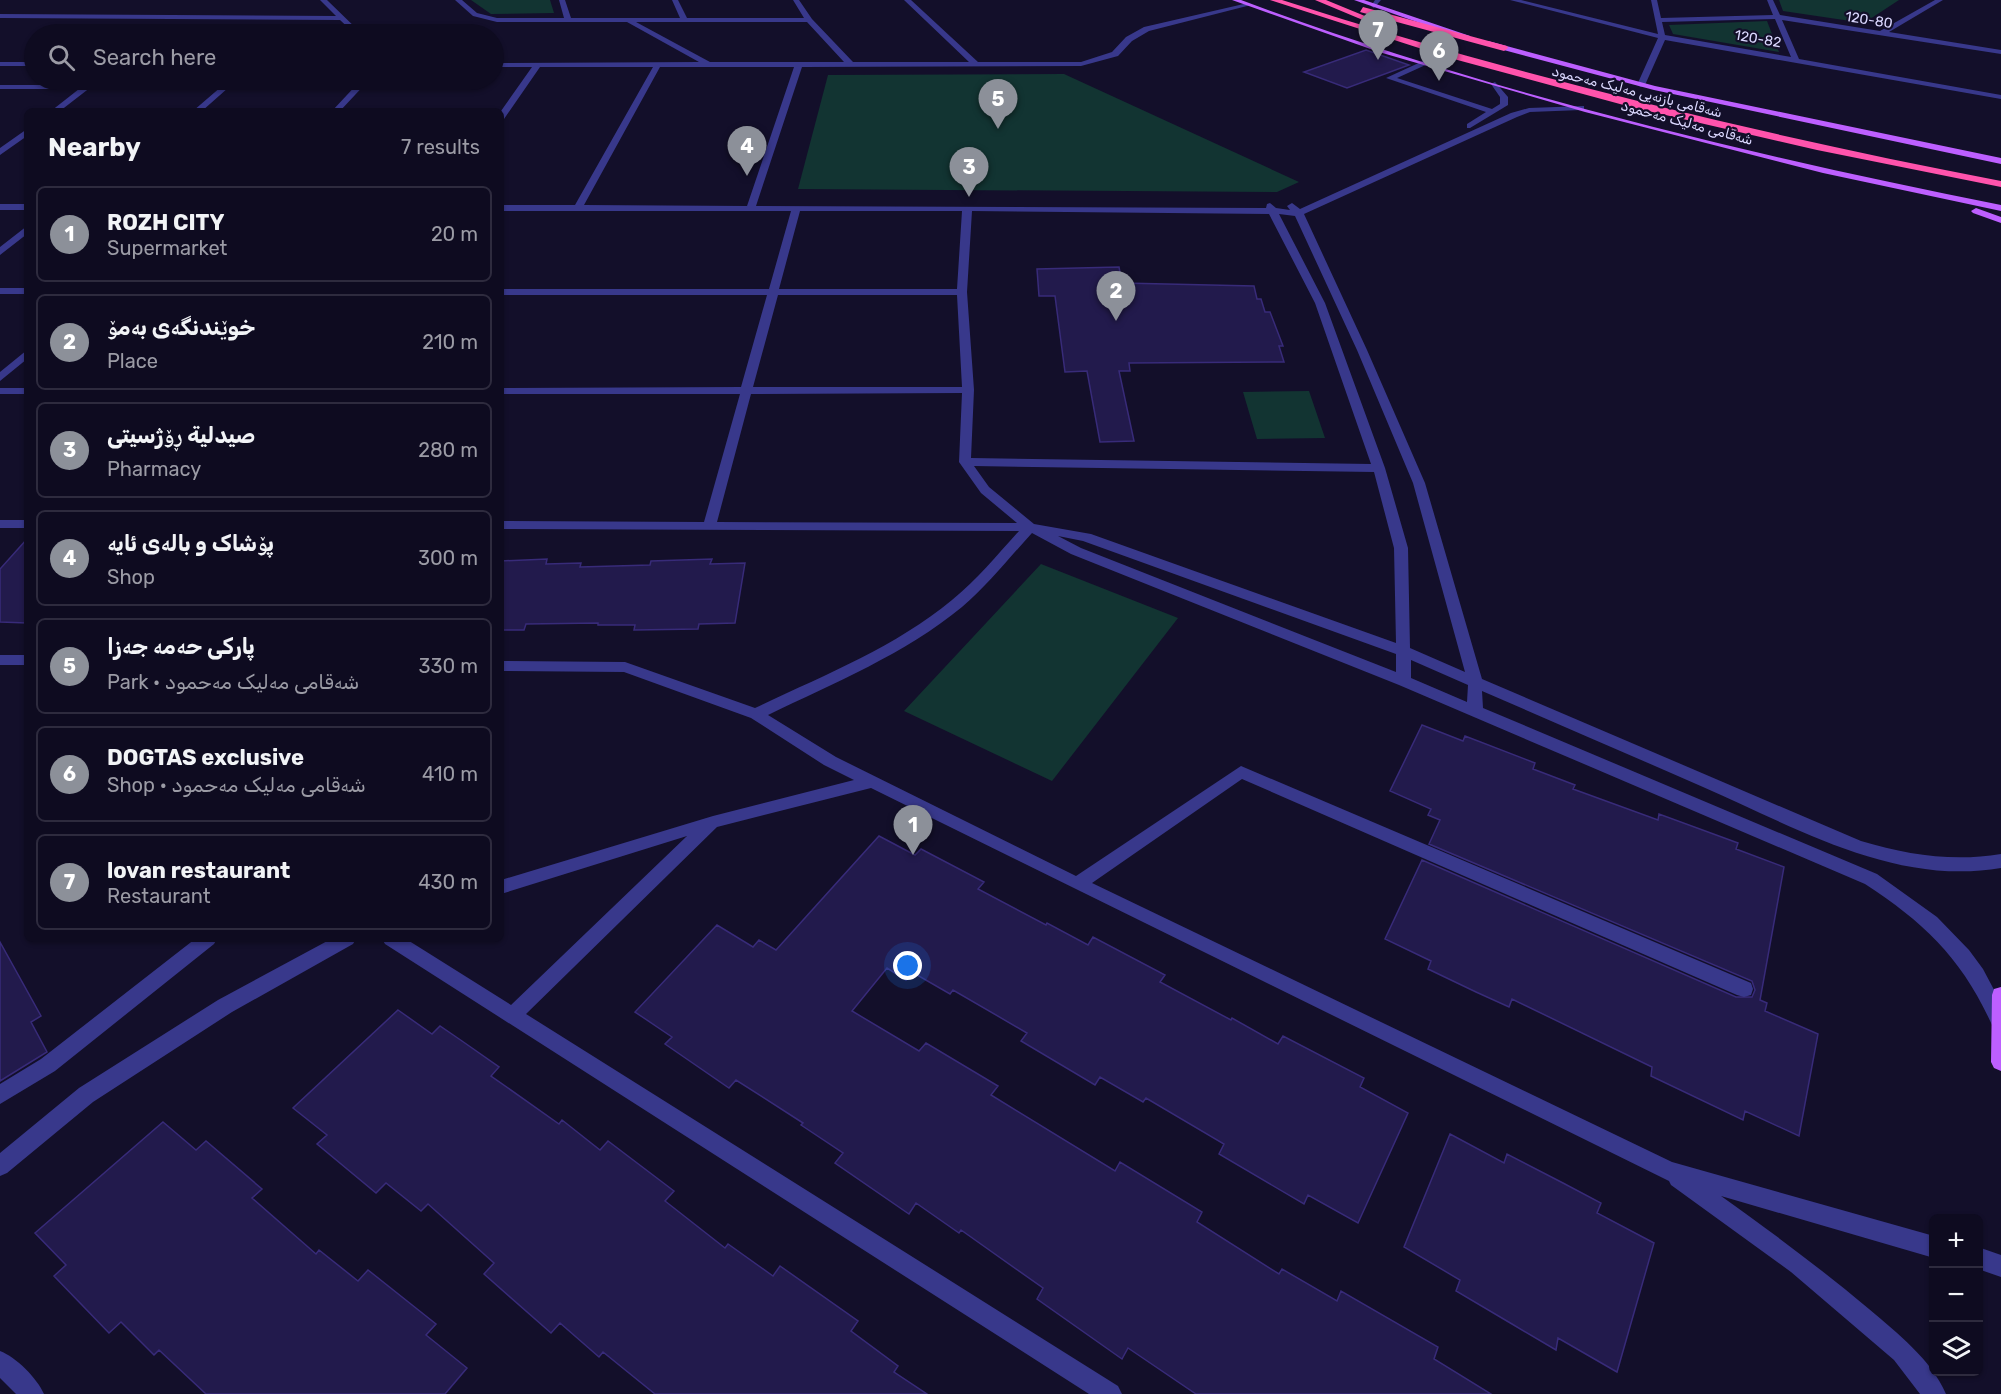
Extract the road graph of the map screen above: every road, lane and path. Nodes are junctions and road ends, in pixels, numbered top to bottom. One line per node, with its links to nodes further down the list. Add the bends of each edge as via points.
1 (458, 0): 25 (street, via 483,19)
2 (562, 0): 25 (street)
3 (675, 0): 22 (street)
4 (796, 0): 23 (street)
5 (907, 0): 42 (street)
6 (1235, 0): 18 (main road, شەقامی مەلیک مەحمود)
7 (1262, 0): 33 (highway)
8 (1274, 0): 43 (highway, شەقامی بازنەیی مەلیک مەحمود, via 1437,53)
9 (1319, 0): 43 (highway, شەقامی بازنەیی مەلیک مەحمود)
10 (1330, 0): 30 (highway)
11 (1357, 0): 17 (main road)
12 (1514, 0): 29 (street, 120-82)
13 (1654, 0): 24 (street)
14 (1770, 0): 20 (street)
15 (1940, 0): 28 (street)
16 (328, 2): 21 (street)
17 (1376, 3): 30 (main road)
18 (1248, 5): 33 (main road, شەقامی مەلیک مەحمود); 42 (street, via 1147,29 1129,39 1115,54 1081,64)
19 (0, 16): 21 (street)
20 (1779, 17): 24 (street, 120-80); 28 (street, 120-80); 32 (street)
21 (342, 18): 27 (street)
22 (684, 20): 23 (street); 26 (street)
23 (809, 20): 41 (street)
24 (1660, 20): 29 (street)
25 (568, 21): 26 (street)
26 (627, 21): 39 (street)
27 (348, 24)
28 (1880, 34): 31 (street, 120-80)
29 (1662, 37): 32 (street, 120-82); 45 (street)
30 (1504, 48): 45 (main road)
31 (2001, 52)
32 (1795, 59): 51 (street, 120-82)
33 (1426, 63): 44 (main road, شەقامی مەلیک مەحمود); 56 (street, via 1390,78)
34 (0, 64): 35 (street)
35 (24, 64)
36 (504, 66): 37 (street)
37 (537, 66): 38 (street); 57 (street)
38 (657, 66): 39 (street); 71 (street)
39 (710, 66): 40 (street)
40 (798, 66): 41 (street); 72 (street)
41 (852, 66): 42 (street)
42 (978, 66)
43 (1515, 69): 66 (highway, شەقامی بازنەیی مەلیک مەحمود, via 1756,125); 67 (highway, شەقامی بازنەیی مەلیک مەحمود, via 1762,136)
44 (1495, 84): 55 (main road, شەقامی مەلیک مەحمود); 56 (street, via 1506,101)
45 (1641, 85): 62 (main road)
46 (0, 87): 47 (street)
47 (24, 87)
48 (83, 90): 52 (street)
49 (221, 90): 53 (street)
50 (356, 90): 54 (street)
51 (2001, 97)
52 (59, 108)
53 (200, 108)
54 (339, 108)
55 (1581, 108): 63 (main road, شەقامی مەلیک مەحمود); 77 (street, via 1521,112)
56 (1493, 112): 77 (street)
57 (504, 113)
58 (24, 134): 60 (street)
59 (0, 144): 60 (street)
60 (10, 144): 61 (street)
61 (0, 152)
62 (1951, 153): 64 (main road); 65 (main road)
63 (1755, 154): 74 (main road, شەقامی مەلیک مەحمود); 78 (main road)
64 (2001, 155)
65 (2001, 161)
66 (2001, 174)
67 (2001, 184)
68 (0, 207): 69 (street)
69 (24, 207)
70 (504, 208): 71 (street)
71 (578, 208): 72 (street)
72 (752, 208): 73 (street)
73 (796, 208): 75 (street); 84 (street)
74 (2001, 208)
75 (967, 209): 76 (street); 85 (street)
76 (1272, 209): 77 (street); 94 (street, via 1320,303)
77 (1295, 209): 104 (street, via 1419,483)
78 (2001, 220)
79 (24, 232): 80 (street)
80 (0, 252)
81 (0, 291): 82 (street)
82 (24, 291)
83 (504, 291): 84 (street)
84 (773, 292): 85 (street); 92 (street)
85 (962, 292): 88 (street)
86 (24, 356): 87 (street)
87 (0, 378)
88 (968, 390): 92 (street); 93 (street)
89 (0, 391): 90 (street)
90 (24, 391)
91 (504, 391): 92 (street)
92 (746, 391): 98 (street)
93 (965, 462): 94 (street); 99 (street, via 985,490)
94 (1379, 468): 100 (street, via 1401,548)
95 (0, 524): 96 (street)
96 (24, 524)
97 (504, 525): 98 (street)
98 (709, 526): 99 (street)
99 (1030, 527): 100 (street, via 1086,537); 105 (street, via 1076,551); 107 (street, via 966,595 921,629)
100 (1403, 651): 104 (street); 105 (street)
101 (0, 660): 102 (street)
102 (24, 660)
103 (504, 666): 107 (street, via 625,667)
104 (1475, 680): 106 (street); 110 (street, via 1857,847 1924,864 1956,866)
105 (1404, 681): 106 (street)
106 (1475, 710): 119 (street, via 1871,879 1914,907 1965,956 1986,987)
107 (756, 714): 108 (street, via 830,761)
108 (872, 782): 109 (street); 111 (street)
109 (713, 822): 112 (street); 118 (street)
110 (2001, 861)
111 (1077, 884): 116 (street, via 1241,772); 123 (street)
112 (504, 885)
113 (204, 942): 121 (street, via 48,1065)
114 (342, 942): 122 (street, via 225,1006 86,1095)
115 (396, 942): 118 (street)
116 (1744, 989)
117 (2001, 995): 119 (main road)
118 (513, 1015): 129 (street)
119 (1999, 1019): 120 (main road)
120 (2001, 1062)
121 (0, 1095)
122 (0, 1166)
123 (1669, 1171): 124 (street); 130 (street, via 1800,1264 1902,1352)
124 (1929, 1246)
125 (1983, 1260): 126 (street)
126 (2001, 1266)
127 (0, 1362): 128 (street)
128 (32, 1394)
129 (1110, 1394)
130 (1934, 1394)

